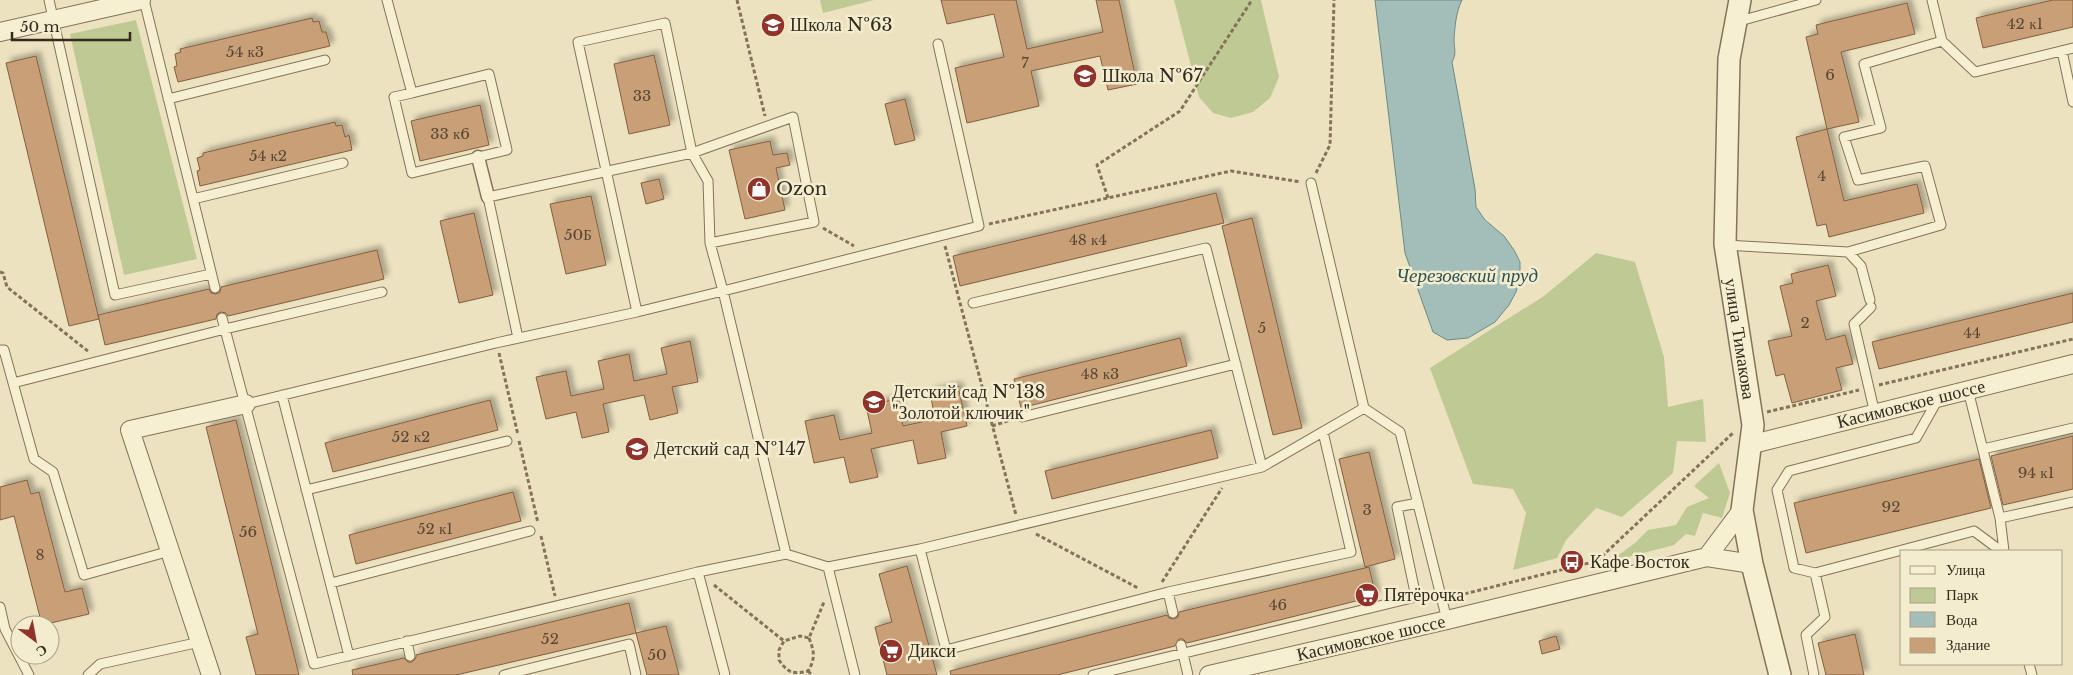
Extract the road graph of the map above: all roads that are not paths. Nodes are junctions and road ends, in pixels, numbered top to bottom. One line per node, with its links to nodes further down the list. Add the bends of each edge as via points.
1 (49, 0): 7 (lane)
2 (142, 0): 7 (street); 16 (lane)
3 (387, 0): 15 (lane)
4 (1740, 0): 8 (street, улица Тимакова)
5 (1816, 0): 8 (lane)
6 (1932, 0): 10 (lane)
7 (54, 19): 9 (street); 28 (lane, via 115,295)
8 (1736, 22): 26 (street, улица Тимакова, via 1729,58)
9 (0, 32)
10 (1942, 41): 13 (lane, via 1975,72); 27 (lane, via 1864,64 1880,128 1844,137 1858,180 1926,166 1941,225)
11 (938, 44): 30 (lane, via 979,226)
12 (2073, 48): 13 (lane)
13 (2062, 51): 17 (lane)
14 (324, 60): 16 (lane)
15 (412, 93): 19 (lane, via 394,97 412,173); 19 (lane, via 489,74 507,150)
16 (168, 99): 24 (lane)
17 (2073, 102)
18 (692, 153): 21 (lane); 21 (lane, via 665,23 578,42); 25 (lane, via 708,181); 25 (lane, via 793,117 814,222)
19 (478, 157): 23 (street)
20 (343, 163): 24 (lane)
21 (605, 171): 23 (lane); 33 (lane)
22 (1311, 183): 45 (lane)
23 (488, 197): 36 (lane)
24 (193, 200): 28 (lane)
25 (710, 243): 30 (lane)
26 (1725, 244): 27 (lane); 51 (street, улица Тимакова, via 1751,416)
27 (1848, 252): 46 (lane, via 1861,266 1870,303 1854,324)
28 (211, 274): 29 (lane)
29 (215, 288)
30 (723, 291): 33 (lane); 66 (lane)
31 (382, 292): 35 (lane)
32 (973, 302): 38 (lane, via 1206,248)
33 (637, 312): 36 (lane)
34 (222, 318): 35 (lane)
35 (225, 329): 40 (lane); 44 (lane)
36 (518, 338): 42 (lane)
37 (0, 350): 40 (lane, via 4,350)
38 (1236, 364): 47 (lane); 53 (lane)
39 (2073, 364): 41 (street, Касимовское шоссе)
40 (13, 383): 65 (lane, via 34,459 53,472 84,575)
41 (1968, 390): 43 (street, Касимовское шоссе); 52 (lane)
42 (282, 395): 44 (lane); 54 (lane)
43 (1939, 397): 46 (street, Касимовское шоссе); 71 (lane, via 1916,438 1789,472 1777,490 1794,568)
44 (246, 404): 65 (street, via 130,430); 80 (lane, via 314,664)
45 (1364, 408): 49 (lane); 56 (lane, via 1400,432)
46 (1875, 414): 51 (street, Касимовское шоссе)
47 (1022, 417)
48 (2073, 428): 52 (lane)
49 (1324, 432): 53 (lane); 73 (lane, via 1351,552)
50 (507, 441): 54 (lane)
51 (1749, 445): 57 (street, улица Тимакова)
52 (1983, 449): 58 (lane)
53 (1262, 468): 60 (lane)
54 (306, 490): 72 (lane)
55 (2073, 502): 58 (lane)
56 (1418, 503): 76 (lane); 79 (lane, via 1397,508 1416,597)
57 (1742, 510): 67 (street); 68 (street, улица Тимакова)
58 (2000, 518): 64 (lane)
59 (530, 531): 72 (lane)
60 (920, 549): 69 (lane); 73 (lane, via 946,650)
61 (1900, 550): 71 (lane)
62 (1902, 550): 63 (lane, via 1974,530)
63 (2001, 550)
64 (2002, 550)
65 (170, 551): 78 (street)
66 (786, 554): 69 (lane); 70 (lane)
67 (1707, 557): 68 (street, Касимовское шоссе); 76 (street, Касимовское шоссе)
68 (1752, 564): 92 (street, улица Тимакова)
69 (828, 567): 88 (lane)
70 (698, 572): 77 (lane); 87 (lane)
71 (1815, 574): 93 (lane, via 1825,617 1806,635)
72 (330, 583): 80 (lane)
73 (1168, 592): 75 (lane)
74 (0, 607): 82 (lane, via 5,629)
75 (1173, 613)
76 (1448, 620): 91 (street, Касимовское шоссе)
77 (407, 641): 80 (lane); 81 (lane)
78 (200, 642): 83 (lane, via 100,664); 84 (street)
79 (1182, 649): 89 (lane); 90 (lane)
80 (350, 656)
81 (410, 656)
82 (29, 675)
83 (88, 675)
84 (211, 675)
85 (504, 675): 86 (lane, via 629,644)
86 (636, 675)
87 (725, 675)
88 (855, 675)
89 (1093, 675)
90 (1188, 675)
91 (1209, 675)
92 (1780, 675)
93 (1814, 675)

